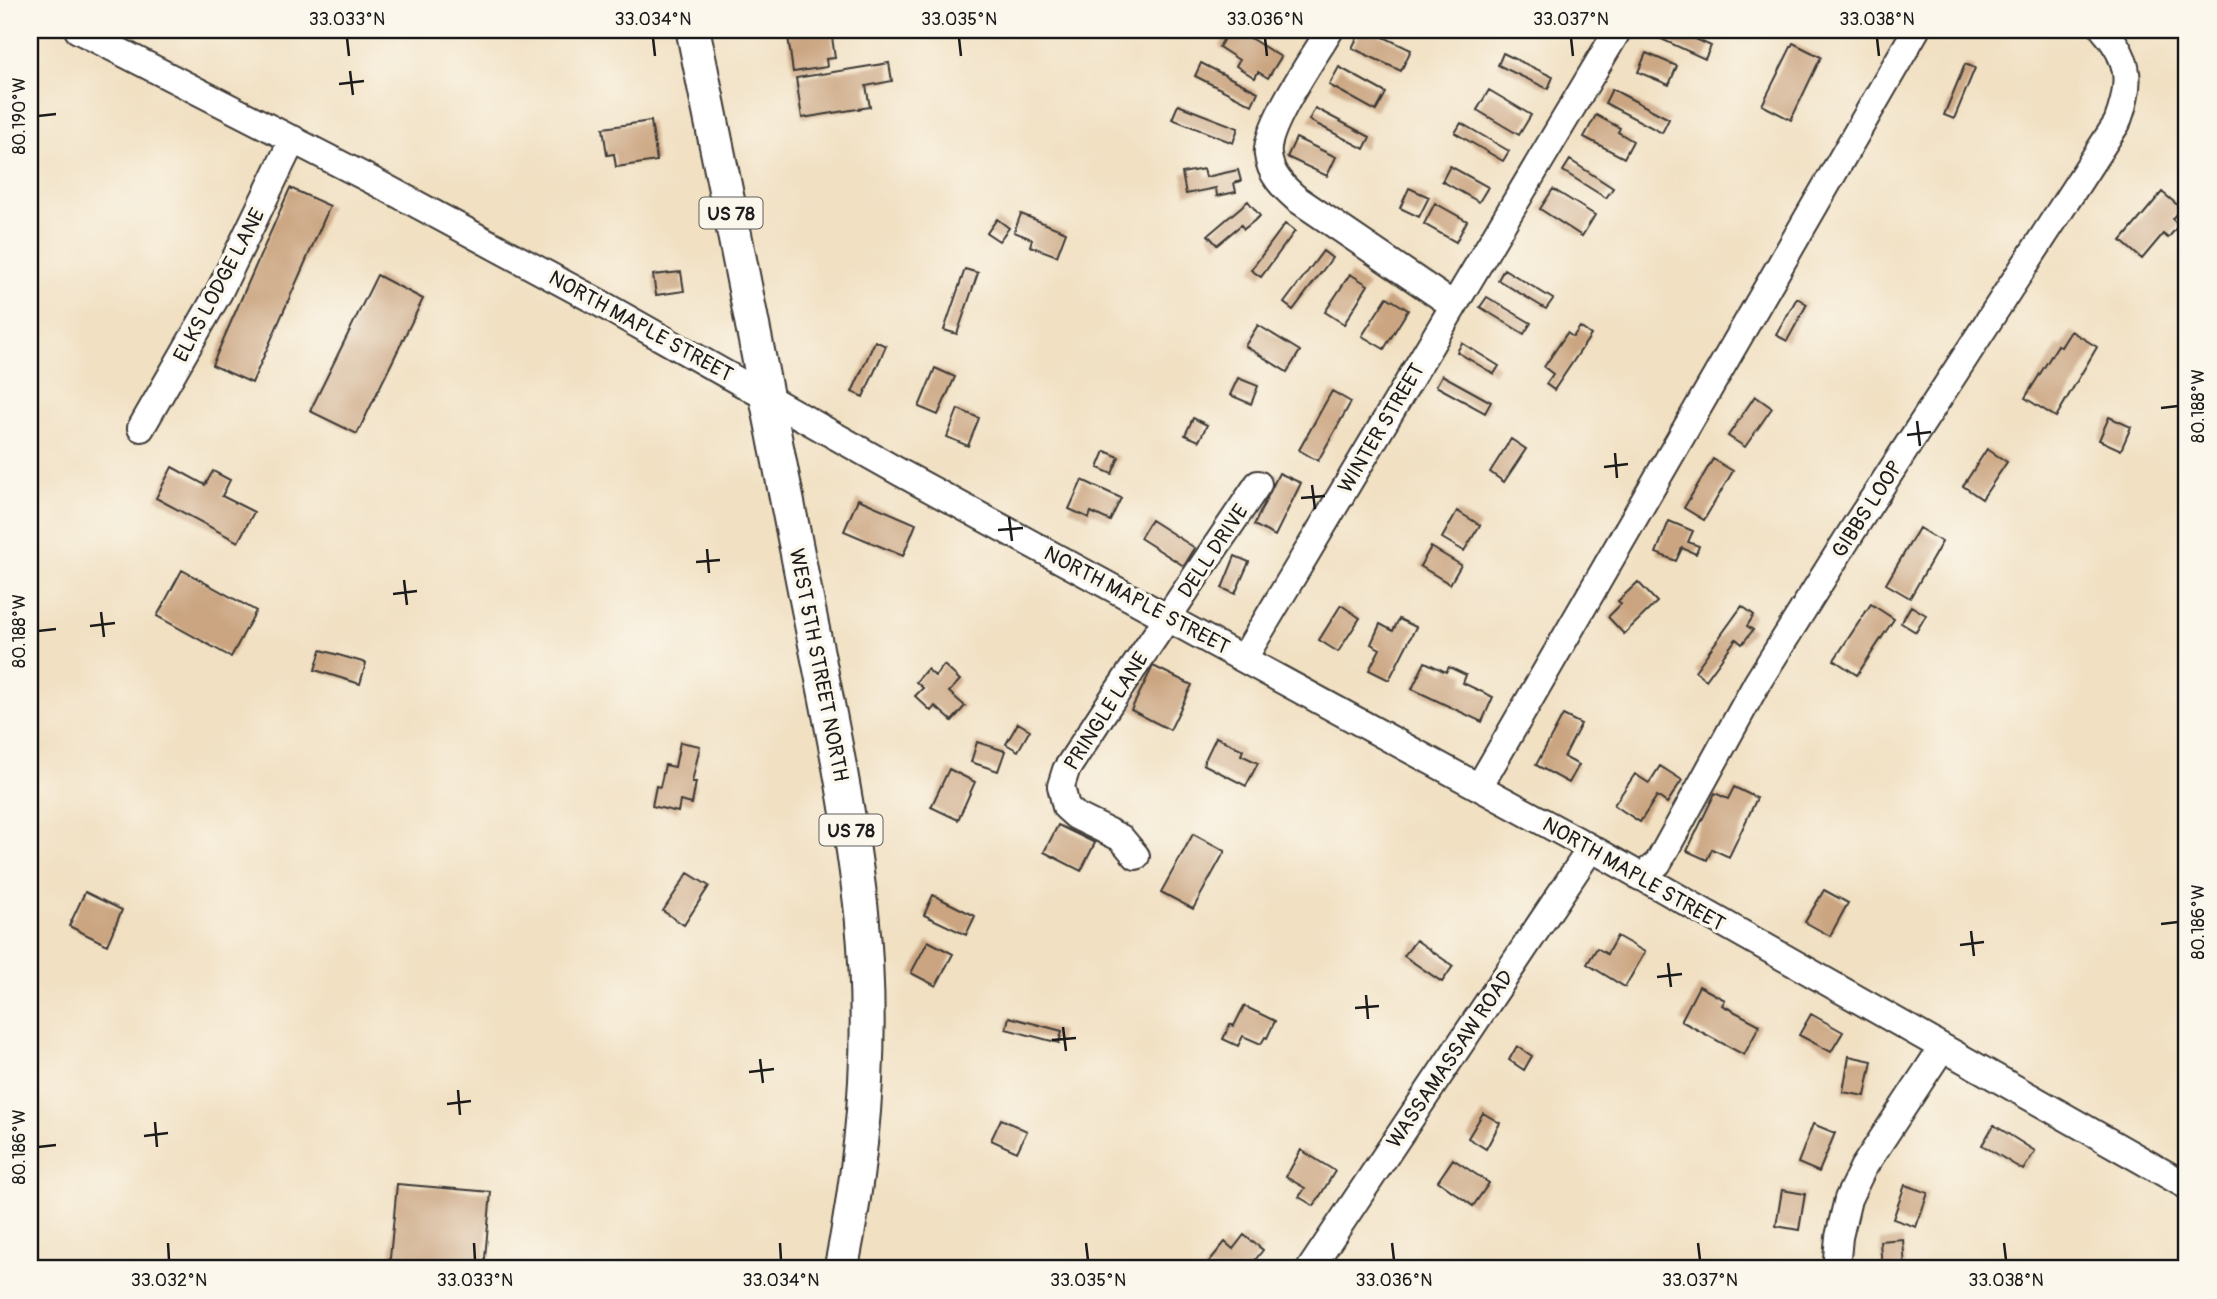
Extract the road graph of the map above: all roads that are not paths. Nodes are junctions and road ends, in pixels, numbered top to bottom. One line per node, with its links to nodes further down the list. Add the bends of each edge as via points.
1 (78, 30): 7 (street, NORTH MAPLE STREET)
2 (693, 30): 9 (main road, US 78)
3 (1330, 30): 8 (street, via 1270,132 1267,152 1271,167 1281,185 1297,199)
4 (1618, 30): 8 (street, WINTER STREET)
5 (1916, 30): 14 (street)
6 (2104, 30): 17 (street, GIBBS LOOP, via 2125,62 2128,79 2117,123 1757,683 1658,863)
7 (293, 139): 9 (street, NORTH MAPLE STREET); 10 (street, ELKS LODGE LANE, via 219,292)
8 (1452, 305): 13 (street, WINTER STREET)
9 (767, 396): 12 (street, NORTH MAPLE STREET); 20 (main road, WEST 5TH STREET NORTH / US 78, via 851,827 862,921 864,1089 858,1167)
10 (141, 428)
11 (1258, 484): 12 (street, DELL DRIVE)
12 (1167, 617): 13 (street, NORTH MAPLE STREET); 16 (street, PRINGLE LANE, via 1060,786 1066,807 1121,838)
13 (1244, 658): 14 (street, NORTH MAPLE STREET)
14 (1479, 787): 15 (street, NORTH MAPLE STREET)
15 (1591, 848): 17 (street, NORTH MAPLE STREET); 21 (street, WASSAMASSAW ROAD)
16 (1136, 856)
17 (1640, 877): 18 (street, NORTH MAPLE STREET)
18 (1942, 1048): 19 (street, NORTH MAPLE STREET); 22 (street, via 1863,1168 1848,1199)
19 (2187, 1186)
20 (841, 1269)
21 (1310, 1269)
22 (1836, 1269)

